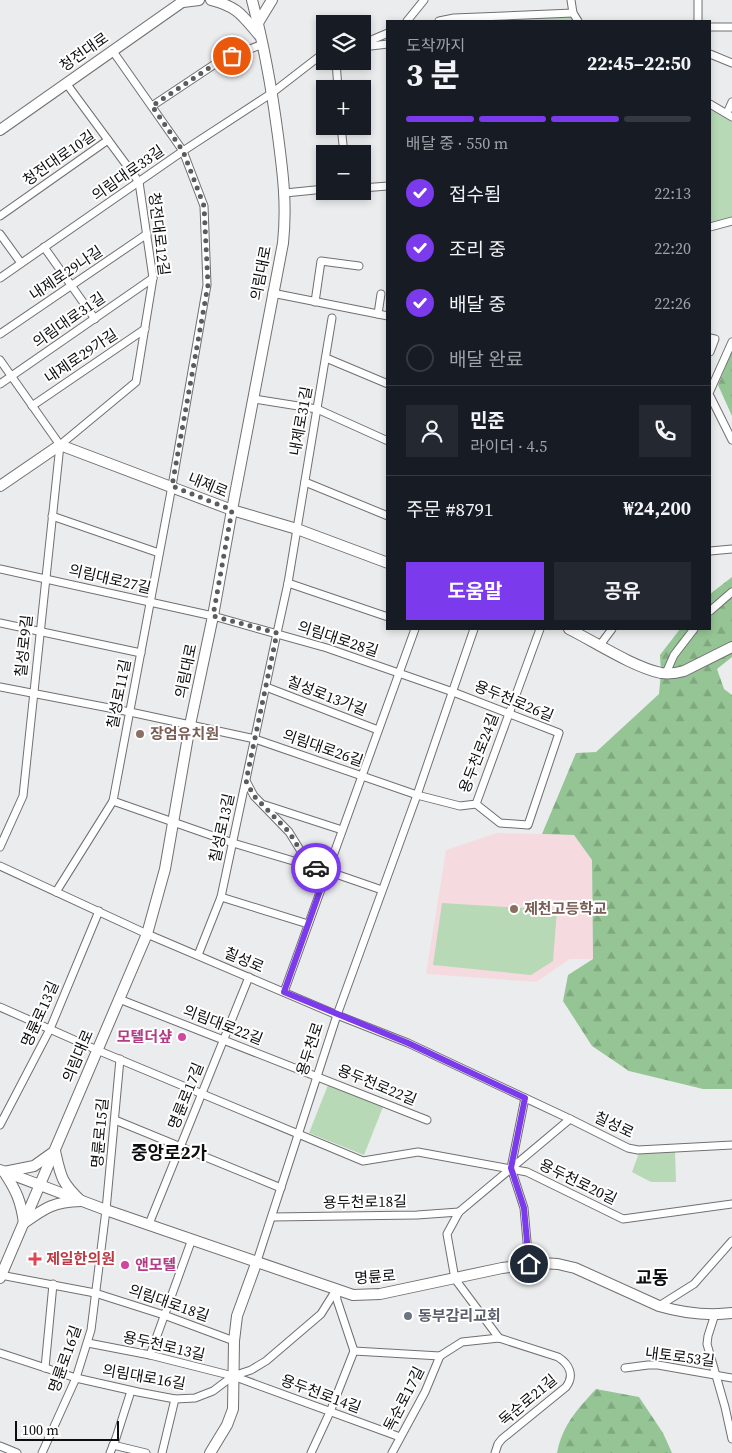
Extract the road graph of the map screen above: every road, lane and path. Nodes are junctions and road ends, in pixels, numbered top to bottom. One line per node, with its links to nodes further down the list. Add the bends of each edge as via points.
1 (199, 0): 8 (street)
2 (211, 0): 18 (street, via 239,12)
3 (252, 0): 14 (street, 의림대로)
4 (272, 0): 14 (street)
5 (424, 0): 10 (street)
6 (571, 0): 9 (street)
7 (698, 0): 13 (street)
8 (184, 1): 22 (street, 청전대로)
9 (573, 13): 11 (street); 12 (street)
10 (409, 20)
11 (447, 20)
12 (577, 20)
13 (698, 20)
14 (258, 23): 18 (street, 의림대로)
15 (711, 27): 16 (street)
16 (732, 27)
17 (386, 34): 19 (street)
18 (263, 41): 27 (street, 의림대로); 30 (street, via 221,60)
19 (371, 41)
20 (386, 44): 21 (street)
21 (371, 45)
22 (112, 50): 26 (street, 청전대로); 30 (street, 칠성로11길)
23 (711, 54): 25 (street)
24 (316, 59): 27 (street, 의림대로33길)
25 (732, 63)
26 (66, 83): 32 (street, 청전대로); 33 (street, 청전대로12길)
27 (272, 92): 34 (street, 의림대로33길); 39 (street, 의림대로)
28 (732, 102): 31 (street)
29 (711, 105): 31 (street)
30 (152, 106): 34 (street, 칠성로11길)
31 (730, 115)
32 (0, 130)
33 (108, 140): 35 (street, 청전대로12길); 40 (street, 청전대로10길)
34 (183, 151): 35 (street, 의림대로33길); 78 (street, 칠성로11길, via 204,206 208,285)
35 (139, 182): 44 (street, 청전대로12길); 45 (street, 의림대로33길)
36 (386, 186): 37 (street)
37 (371, 187)
38 (316, 190): 39 (street)
39 (285, 193): 51 (street, 의림대로, via 283,243)
40 (0, 216)
41 (732, 221): 42 (street)
42 (711, 226)
43 (0, 234): 46 (street)
44 (147, 234): 49 (street, 청전대로12길); 50 (street, 내제로29나길)
45 (44, 247): 46 (street, 의림대로33길); 50 (street)
46 (21, 263): 48 (street, 의림대로33길)
47 (359, 266): 53 (street, via 321,261)
48 (0, 278)
49 (153, 278): 57 (street, 의림대로31길); 58 (street, 청전대로12길)
50 (71, 285): 57 (street); 59 (street, 내제로29나길)
51 (272, 293): 53 (street); 70 (street, 의림대로)
52 (381, 294): 54 (street)
53 (314, 302): 54 (street)
54 (378, 314): 55 (street)
55 (386, 316)
56 (332, 318): 63 (street, 내제로31길)
57 (95, 319): 65 (street, 의림대로31길)
58 (145, 329): 71 (street, 내제로29가길); 75 (street, 청전대로12길, via 136,382)
59 (0, 334)
60 (711, 338): 62 (street, via 715,339)
61 (732, 342): 68 (street)
62 (711, 349)
63 (326, 358): 66 (street); 72 (street, 내제로31길)
64 (0, 360): 65 (street)
65 (12, 376): 67 (street, 의림대로31길); 71 (street)
66 (386, 383)
67 (0, 384)
68 (711, 388)
69 (711, 398): 74 (street)
70 (254, 399): 72 (street); 79 (street, 의림대로)
71 (32, 406): 75 (street)
72 (317, 409): 73 (street); 76 (street, 내제로31길)
73 (386, 440)
74 (732, 440)
75 (60, 444): 77 (street); 78 (street, 내제로); 81 (street, 칠성로9길)
76 (305, 482): 80 (street); 82 (street, 내제로31길)
77 (0, 486)
78 (172, 486): 79 (street, 내제로); 85 (street, 칠성로11길)
79 (232, 510): 82 (street, 내제로); 93 (street, 의림대로)
80 (386, 515)
81 (52, 516): 85 (street); 88 (street, 칠성로9길)
82 (297, 529): 86 (street, 내제로); 89 (street, 칠성로13길)
83 (732, 549): 84 (street)
84 (711, 551)
85 (160, 553): 91 (street, 칠성로11길)
86 (386, 562)
87 (0, 568): 88 (street, 의림대로27길)
88 (44, 578): 91 (street, 의림대로27길); 102 (street, 칠성로9길)
89 (288, 583): 94 (street); 103 (street, 칠성로13길)
90 (732, 592): 92 (street)
91 (150, 602): 93 (street, 의림대로27길); 106 (street, 칠성로11길)
92 (711, 610)
93 (213, 616): 103 (street, 의림대로28길); 115 (street, 의림대로)
94 (386, 616)
95 (0, 624): 102 (street)
96 (415, 630): 108 (street)
97 (474, 630): 111 (street, 용두천로)
98 (540, 630): 114 (street, 용두천로24길)
99 (571, 630): 104 (street)
100 (611, 630): 104 (street)
101 (693, 630): 107 (street, via 674,655)
102 (39, 632): 106 (street); 112 (street, 칠성로9길)
103 (277, 633): 108 (street, 의림대로28길); 110 (street, 칠성로13길)
104 (600, 645): 107 (street, via 639,666)
105 (732, 647): 107 (street, via 684,671)
106 (141, 653): 113 (street, 칠성로11길)
107 (666, 673)
108 (398, 674): 111 (street, 의림대로28길); 116 (street)
109 (0, 687): 112 (street, 의림대로26길)
110 (266, 687): 116 (street, 칠성로13가길); 117 (street, 칠성로13길)
111 (453, 692): 114 (street, 용두천로26길); 120 (street, 용두천로)
112 (32, 693): 113 (street, 의림대로26길); 127 (street, 칠성로9길, via 23,796)
113 (130, 712): 115 (street, 의림대로26길); 121 (street, 칠성로11길)
114 (509, 713): 123 (street, 용두천로24길); 123 (street, 용두천로26길, via 559,733 528,825 500,823)
115 (190, 725): 117 (street, 의림대로26길); 124 (street, 의림대로)
116 (378, 730): 118 (street)
117 (255, 739): 118 (street, 의림대로26길); 119 (street, 칠성로13길)
118 (362, 775): 120 (street, 의림대로26길); 125 (street)
119 (246, 781): 122 (street); 126 (street, 칠성로13길)
120 (417, 795): 123 (street, 용두천로24길, via 460,806); 131 (street, 용두천로)
121 (113, 801): 124 (street); 132 (street, 칠성로11길)
122 (262, 804): 125 (street); 129 (street, via 289,832)
123 (476, 804)
124 (174, 822): 126 (street); 136 (street, 의림대로)
125 (342, 830): 130 (street)
126 (233, 843): 129 (street); 133 (street, 칠성로13길)
127 (0, 847)
128 (0, 866): 132 (street, 칠성로)
129 (310, 866): 130 (street)
130 (327, 871): 131 (street); 135 (street)
131 (382, 890): 142 (street, 용두천로)
132 (56, 892): 134 (street, 칠성로)
133 (221, 897): 135 (street); 137 (street, 칠성로13길)
134 (99, 911): 136 (street, 칠성로); 143 (street, 명륜로13길)
135 (308, 924): 139 (street)
136 (147, 934): 137 (street, 칠성로); 140 (street, 의림대로)
137 (198, 955): 138 (street, 칠성로)
138 (249, 977): 139 (street, 칠성로); 144 (street, 명륜로17길)
139 (284, 992): 142 (street, 칠성로)
140 (119, 999): 144 (street, 의림대로22길); 145 (street, 의림대로)
141 (0, 1007): 143 (street, 용두천로20길)
142 (337, 1015): 147 (street, 용두천로); 149 (street, 칠성로, via 408,1043)
143 (50, 1029): 145 (street, 용두천로20길); 153 (street, 명륜로13길)
144 (224, 1040): 147 (street, 의림대로22길); 148 (street, 명륜로17길)
145 (97, 1050): 146 (street, 용두천로20길); 157 (street, 의림대로)
146 (120, 1059): 148 (street, 용두천로20길); 151 (street, 명륜로15길)
147 (317, 1076): 152 (street, 용두천로22길); 154 (street, 용두천로)
148 (202, 1094): 154 (street, 용두천로20길); 156 (street, 명륜로17길)
149 (525, 1098): 150 (street, 칠성로); 158 (street)
150 (570, 1118): 155 (street, 칠성로, via 638,1150); 158 (street)
151 (114, 1120): 156 (street); 164 (street, 명륜로15길)
152 (427, 1120)
153 (0, 1125)
154 (298, 1134): 158 (street, 용두천로20길, via 362,1161 418,1152); 161 (street, 용두천로)
155 (732, 1146)
156 (180, 1147): 161 (street); 168 (street, 명륜로17길)
157 (55, 1151): 159 (street, via 34,1166); 160 (street, 의림대로); 162 (street, via 66,1187)
158 (511, 1168): 163 (street, 용두천로20길, via 527,1172 624,1219); 165 (street); 172 (street, via 524,1208)
159 (2, 1171): 160 (street, 명륜로); 167 (street, via 15,1188 22,1205)
160 (40, 1186): 162 (street, 명륜로); 167 (street, 의림대로)
161 (281, 1188): 166 (street, 용두천로)
162 (81, 1201): 164 (street, 명륜로); 167 (street, via 61,1202 43,1209)
163 (732, 1204)
164 (106, 1210): 168 (street, 명륜로); 177 (street, 명륜로16길)
165 (459, 1212): 166 (street, 용두천로18길); 174 (street, via 447,1234)
166 (272, 1217): 171 (street, 용두천로)
167 (24, 1223): 173 (street, 의림대로)
168 (148, 1224): 169 (street, 명륜로)
169 (192, 1238): 171 (street, 명륜로); 181 (street)
170 (732, 1241): 178 (street, via 694,1284)
171 (257, 1261): 176 (street, 명륜로); 183 (street, 용두천로, via 237,1316)
172 (529, 1264): 174 (street, 명륜로); 178 (street, 명륜로, via 558,1264 575,1268)
173 (0, 1276): 175 (street, 의림대로18길)
174 (455, 1279): 176 (street, 명륜로, via 380,1294 353,1295); 182 (street)
175 (53, 1284): 177 (street, 의림대로18길); 189 (street)
176 (336, 1290): 185 (street); 192 (street, 의림대로16길, via 321,1314 266,1362)
177 (95, 1293): 181 (street, 의림대로18길); 184 (street, 명륜로16길)
178 (659, 1306): 180 (street, 명륜로)
179 (732, 1313): 180 (street, 명륜로)
180 (715, 1314): 191 (street, via 707,1344)
181 (164, 1315): 183 (street, 의림대로18길); 187 (street)
182 (499, 1338): 188 (street, via 462,1342); 210 (street, 독순로21길, via 558,1357 568,1365 570,1379 566,1387 502,1439)
183 (234, 1341): 192 (street, 용두천로)
184 (88, 1343): 187 (street, 용두천로13길); 193 (street, 명륜로16길)
185 (354, 1350): 188 (street); 197 (street)
186 (0, 1353): 189 (street, 의림대로16길)
187 (150, 1354): 192 (street, 용두천로13길)
188 (440, 1356): 198 (street, 독순로17길)
189 (45, 1368): 193 (street, 의림대로16길)
190 (625, 1368): 191 (street, 내토로53길, via 648,1365)
191 (717, 1375): 194 (street, 내토로53길); 199 (street)
192 (233, 1376): 196 (street, 의림대로16길, via 195,1398); 197 (street, 용두천로14길); 207 (street, 용두천로, via 233,1409)
193 (76, 1378): 195 (street, 의림대로16길); 203 (street, 명륜로16길)
194 (732, 1378)
195 (131, 1391): 196 (street, 의림대로16길); 200 (street)
196 (176, 1400): 206 (street)
197 (330, 1412): 198 (street, 용두천로14길); 208 (street)
198 (400, 1437): 209 (street, 독순로17길)
199 (732, 1439)
200 (113, 1445): 204 (street); 205 (street)
201 (0, 1446): 202 (street)
202 (17, 1453)
203 (42, 1453)
204 (110, 1453)
205 (142, 1453)
206 (162, 1453)
207 (210, 1453)
208 (311, 1453)
209 (392, 1453)
210 (495, 1453)

